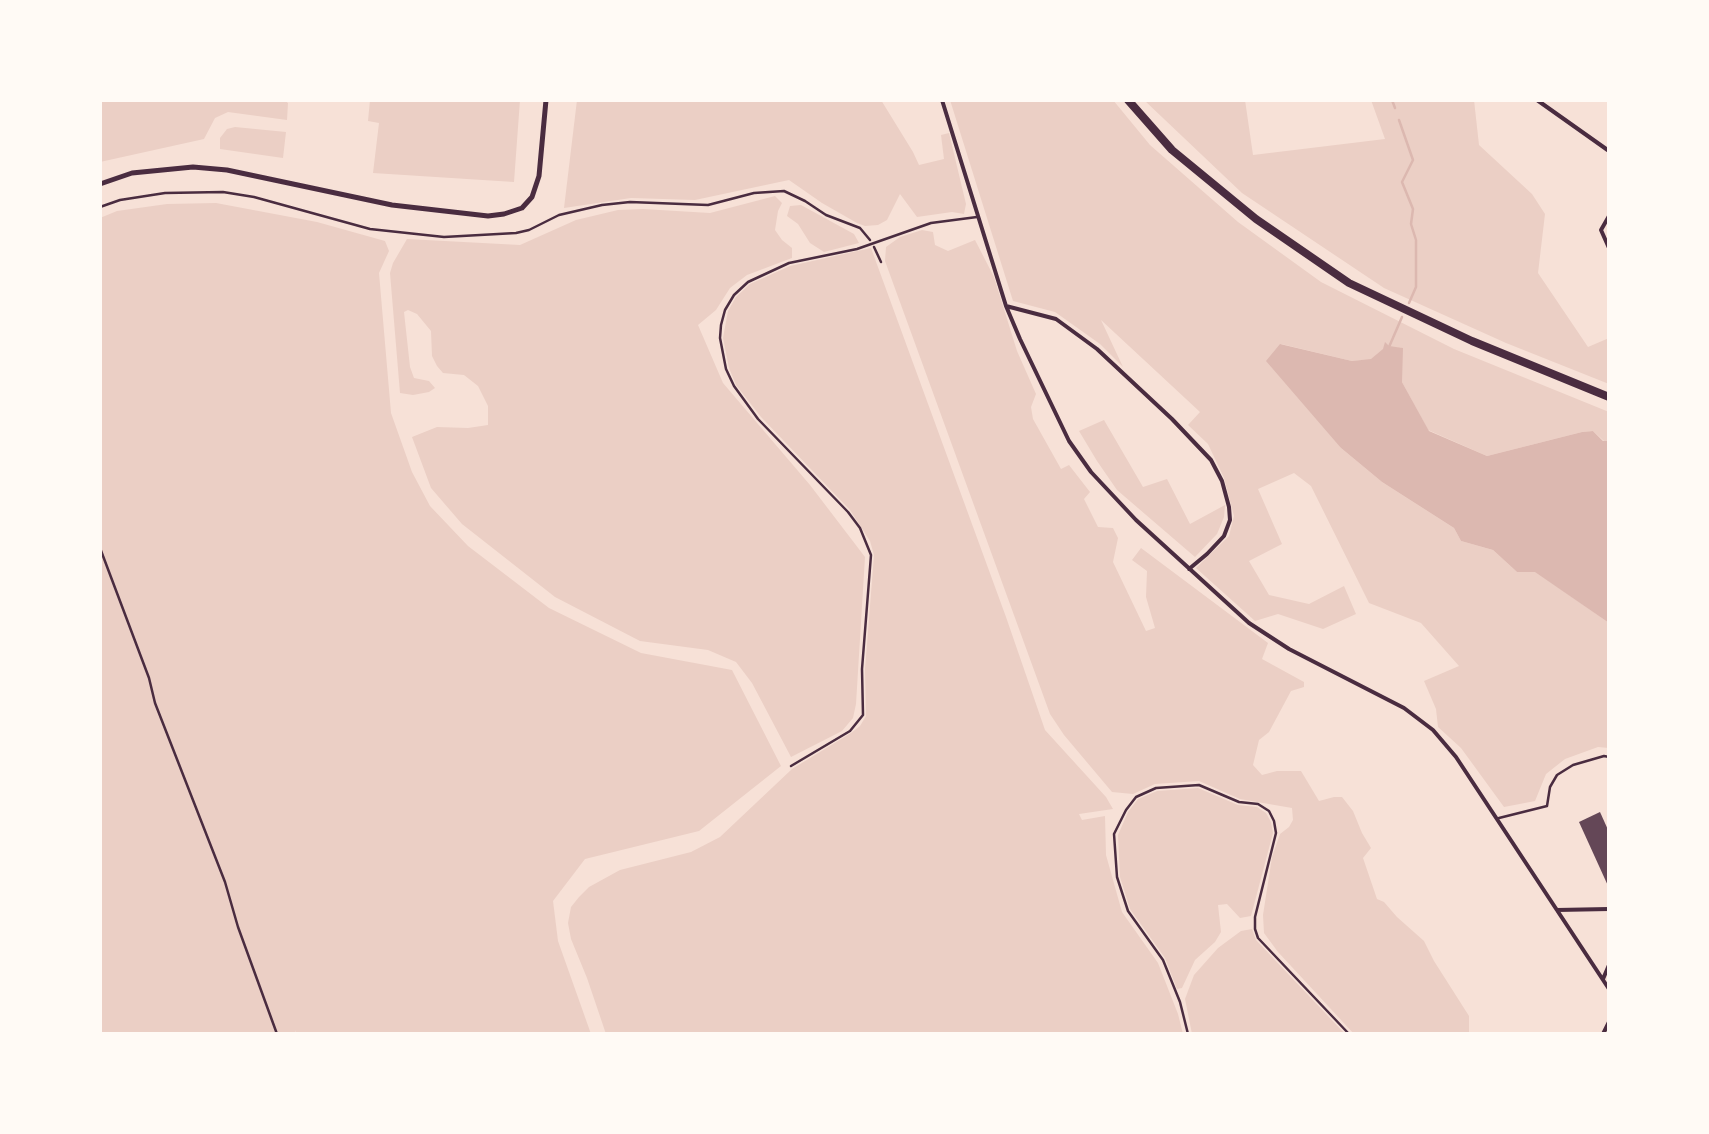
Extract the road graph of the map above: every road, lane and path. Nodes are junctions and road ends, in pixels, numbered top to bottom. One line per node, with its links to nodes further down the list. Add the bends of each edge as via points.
1 (546, 100): 6 (street, via 532,196 504,214 392,205 194,167 132,173)
2 (942, 100): 8 (street)
3 (1128, 100): 14 (highway, via 1172,150 1349,283)
4 (1537, 100): 5 (street)
5 (1609, 152)
6 (100, 184)
7 (100, 207): 10 (path, via 165,193 223,192 370,229 444,237 516,233 602,204 708,204 784,191 860,228)
8 (978, 216): 10 (lane); 13 (street)
9 (1609, 216): 11 (street, via 1601,230)
10 (872, 244): 12 (path); 18 (lane, via 789,263 748,282 720,325 721,352 734,386 848,512 871,555 862,715 850,730)
11 (1609, 248)
12 (881, 262)
13 (1006, 306): 16 (street, via 1090,472); 16 (street, via 1056,319 1098,349 1210,460 1230,520 1224,536)
14 (1609, 397)
15 (100, 548): 26 (path)
16 (1189, 569): 19 (street, via 1249,623 1432,730)
17 (1609, 757): 19 (lane, via 1557,775 1546,806)
18 (791, 766)
19 (1498, 818): 20 (street)
20 (1556, 910): 21 (street); 23 (street)
21 (1609, 910)
22 (1609, 965): 23 (street)
23 (1603, 980): 24 (street)
24 (1609, 989)
25 (1609, 1022): 29 (street)
26 (277, 1034)
27 (1188, 1034): 28 (path, via 1162,960 1128,911 1114,834 1136,796 1198,785 1268,811 1276,833 1254,916 1258,938)
28 (1349, 1034)
29 (1603, 1034)

